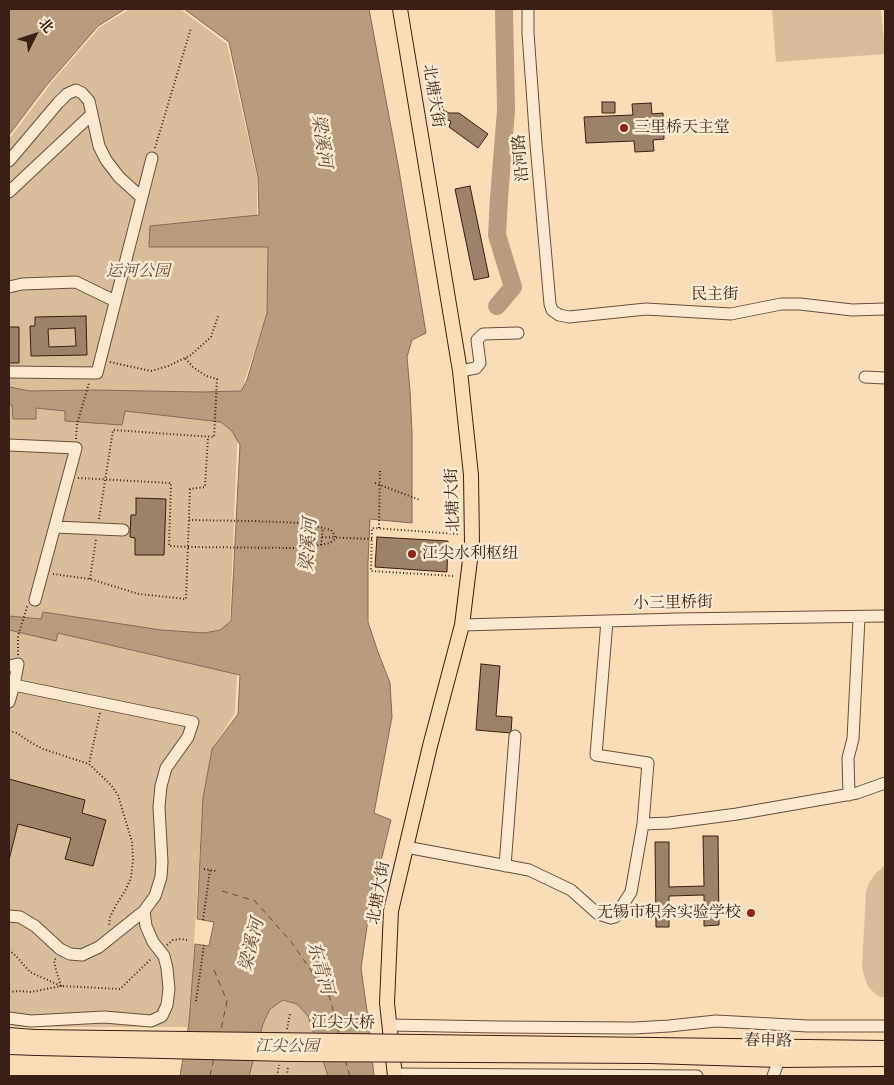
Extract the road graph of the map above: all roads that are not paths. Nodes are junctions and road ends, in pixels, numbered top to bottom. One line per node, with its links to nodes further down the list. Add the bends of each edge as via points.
1 (400, 9): 13 (main road, 北塘大街)
2 (528, 9): 10 (street, 沿河路)
3 (92, 114): 5 (street, via 89,101 82,93 76,90 67,94); 6 (street); 7 (street, via 99,146 106,160 119,177)
4 (152, 158): 7 (street)
5 (9, 161)
6 (9, 192)
7 (142, 197): 9 (street)
8 (9, 287): 9 (street, via 76,282)
9 (115, 301): 14 (street, via 97,373)
10 (550, 304): 11 (street, 民主街, via 559,315 569,317 646,309 731,314 781,304 852,310)
11 (885, 308)
12 (518, 333): 13 (street, via 483,334 477,340 480,363 476,368)
13 (460, 371): 24 (main road, 北塘大街, via 471,475 472,544)
14 (9, 372)
15 (866, 377): 16 (street)
16 (885, 378)
17 (9, 445): 18 (street, via 76,448)
18 (55, 527): 19 (street); 20 (street)
19 (123, 530)
20 (31, 604)
21 (885, 616): 22 (street, 小三里桥街)
22 (859, 618): 23 (street, 小三里桥街); 30 (street, via 853,739 848,758)
23 (607, 621): 24 (street, 小三里桥街); 31 (street, via 596,755 648,763)
24 (462, 625): 32 (main road, 北塘大街)
25 (13, 665): 26 (street)
26 (14, 685): 27 (street); 34 (street, via 193,722 188,737 166,768 161,786 161,877 155,896)
27 (9, 702)
28 (514, 736): 33 (street)
29 (885, 783): 30 (street)
30 (849, 795): 31 (street, via 737,814)
31 (643, 824): 33 (street, via 630,892 615,917 598,914 571,890 529,870)
32 (406, 847): 33 (street); 37 (main road, 北塘大街, via 391,911)
33 (505, 866)
34 (144, 910): 35 (street, via 100,947 82,955 60,949 35,926 20,917); 36 (street, via 146,926 164,956 169,989 162,1016 151,1020 104,1017 31,1021)
35 (9, 916)
36 (9, 1018)
37 (389, 1024): 38 (street, via 634,1028 716,1021); 46 (main road, 北塘大街)
38 (885, 1026)
39 (9, 1035): 40 (main road)
40 (35, 1043): 41 (main road); 43 (main road, 江尖大桥, bridge, via 290,1054)
41 (9, 1047)
42 (885, 1048): 44 (main road, 春申路)
43 (651, 1050): 44 (main road, 春申路)
44 (780, 1053): 45 (main road, 春申路); 48 (street)
45 (885, 1059)
46 (395, 1075): 47 (street)
47 (697, 1076)
48 (773, 1076)

